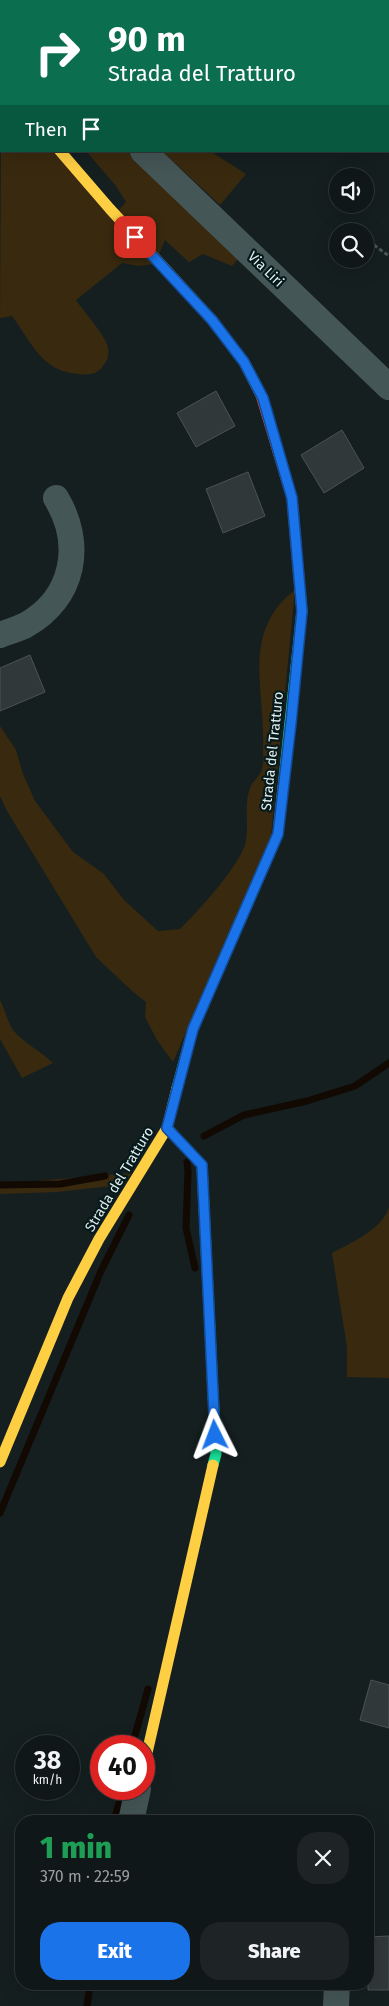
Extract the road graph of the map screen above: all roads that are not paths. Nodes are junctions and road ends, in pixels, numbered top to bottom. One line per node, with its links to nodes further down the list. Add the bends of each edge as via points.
1 (61, 152): 6 (street, Strada del Tratturo, via 212,320 244,362 263,398 292,498 302,611 278,834 193,1029)
2 (144, 152): 3 (street, Via Liri)
3 (389, 387)
4 (56, 498): 5 (street, via 64,511 71,538 70,566 64,588 48,608 25,625)
5 (0, 635)
6 (167, 1128): 7 (street, Strada del Tratturo, via 99,1239 68,1298); 8 (street, via 202,1165 216,1454)
7 (0, 1462)
8 (151, 1735)
9 (136, 1800): 10 (street)
10 (132, 1815)
11 (337, 1990): 12 (street)
12 (336, 2006)

